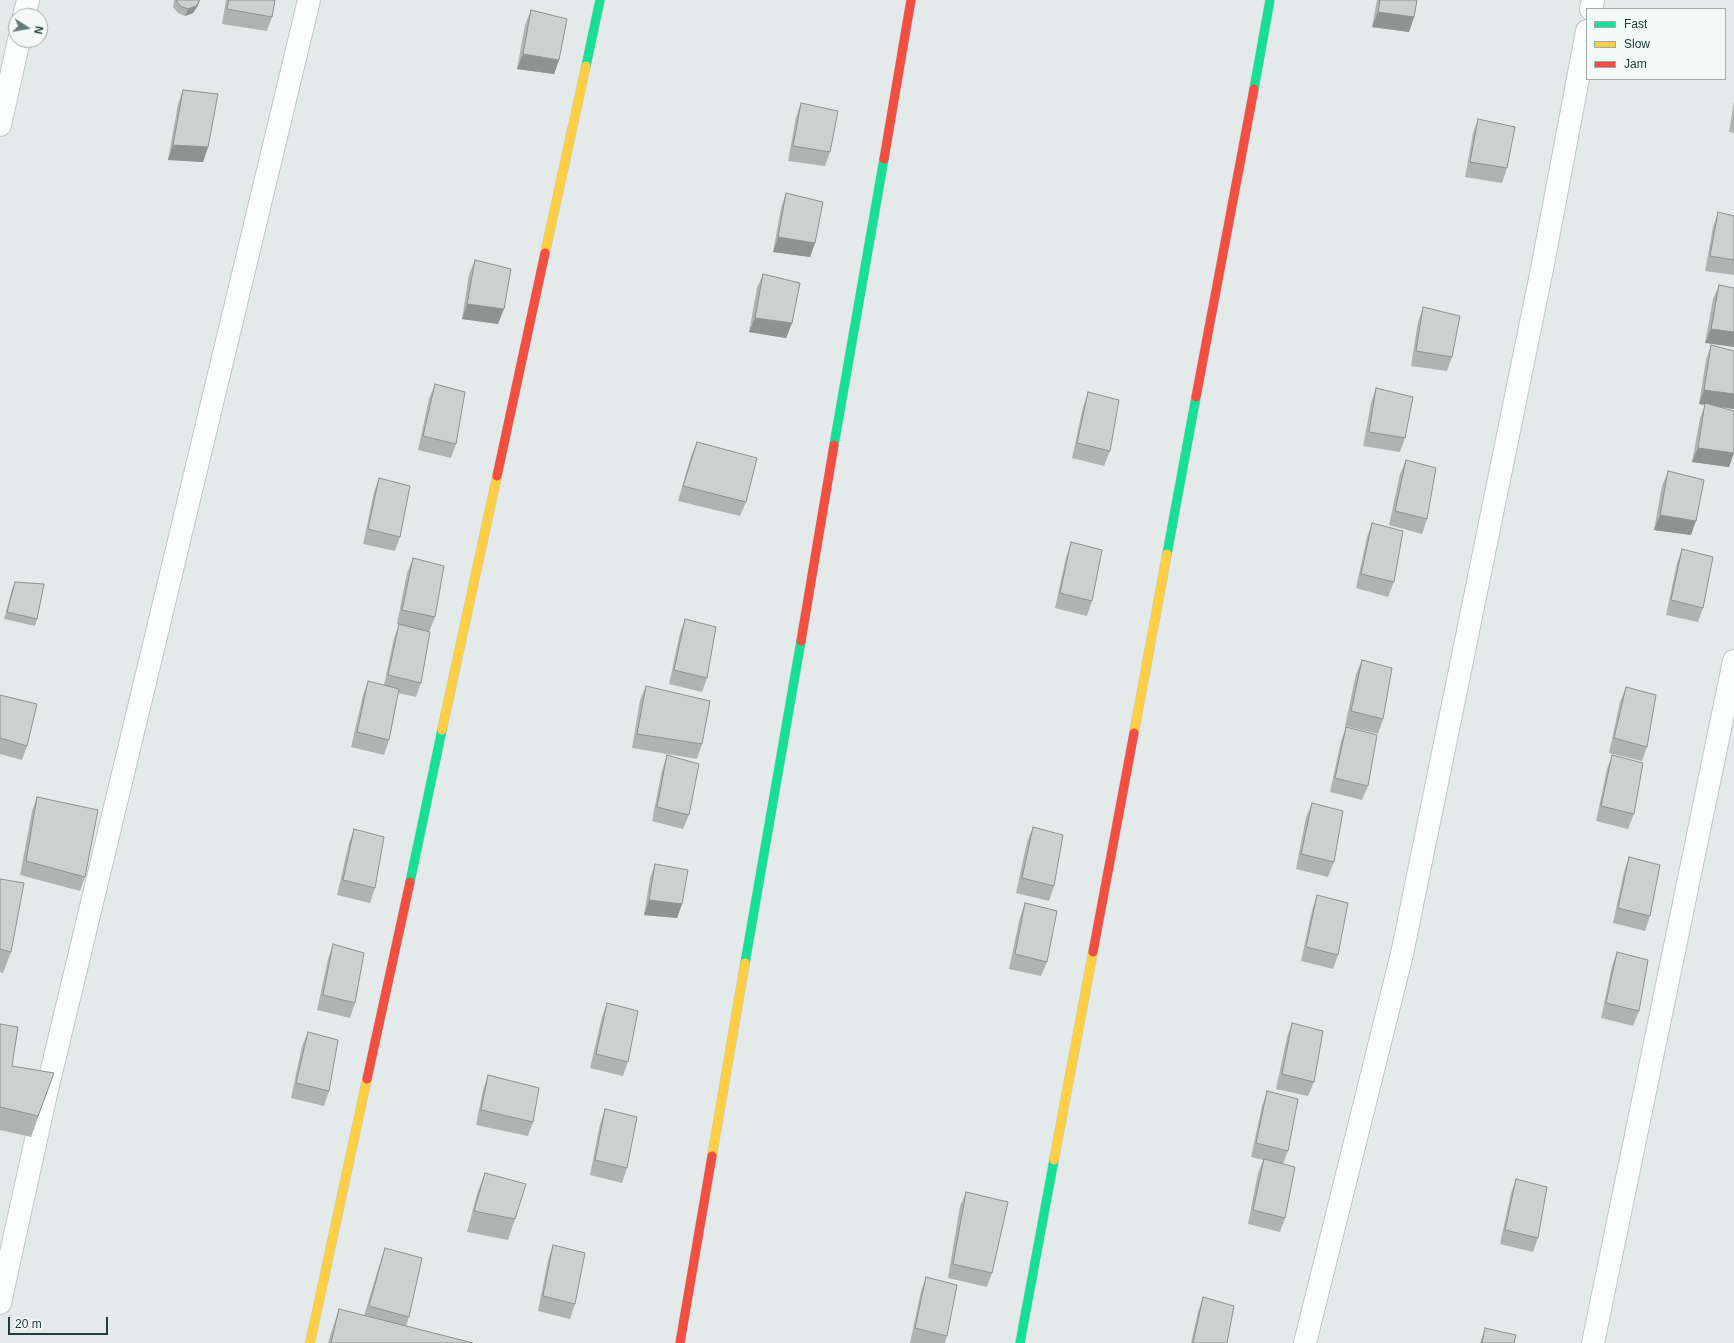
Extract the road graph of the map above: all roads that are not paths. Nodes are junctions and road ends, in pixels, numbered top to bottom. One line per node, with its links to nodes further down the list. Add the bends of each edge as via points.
1 (309, 0): 9 (street, via 46,1094)
2 (600, 0): 10 (street)
3 (911, 0): 11 (street)
4 (1270, 0): 12 (street)
5 (1586, 36): 13 (street, via 1542,269 1402,954)
6 (17, 48): 7 (street)
7 (0, 125)
8 (1734, 661): 14 (street)
9 (0, 1303)
10 (310, 1343)
11 (680, 1343)
12 (1020, 1343)
13 (1305, 1343)
14 (1593, 1343)

